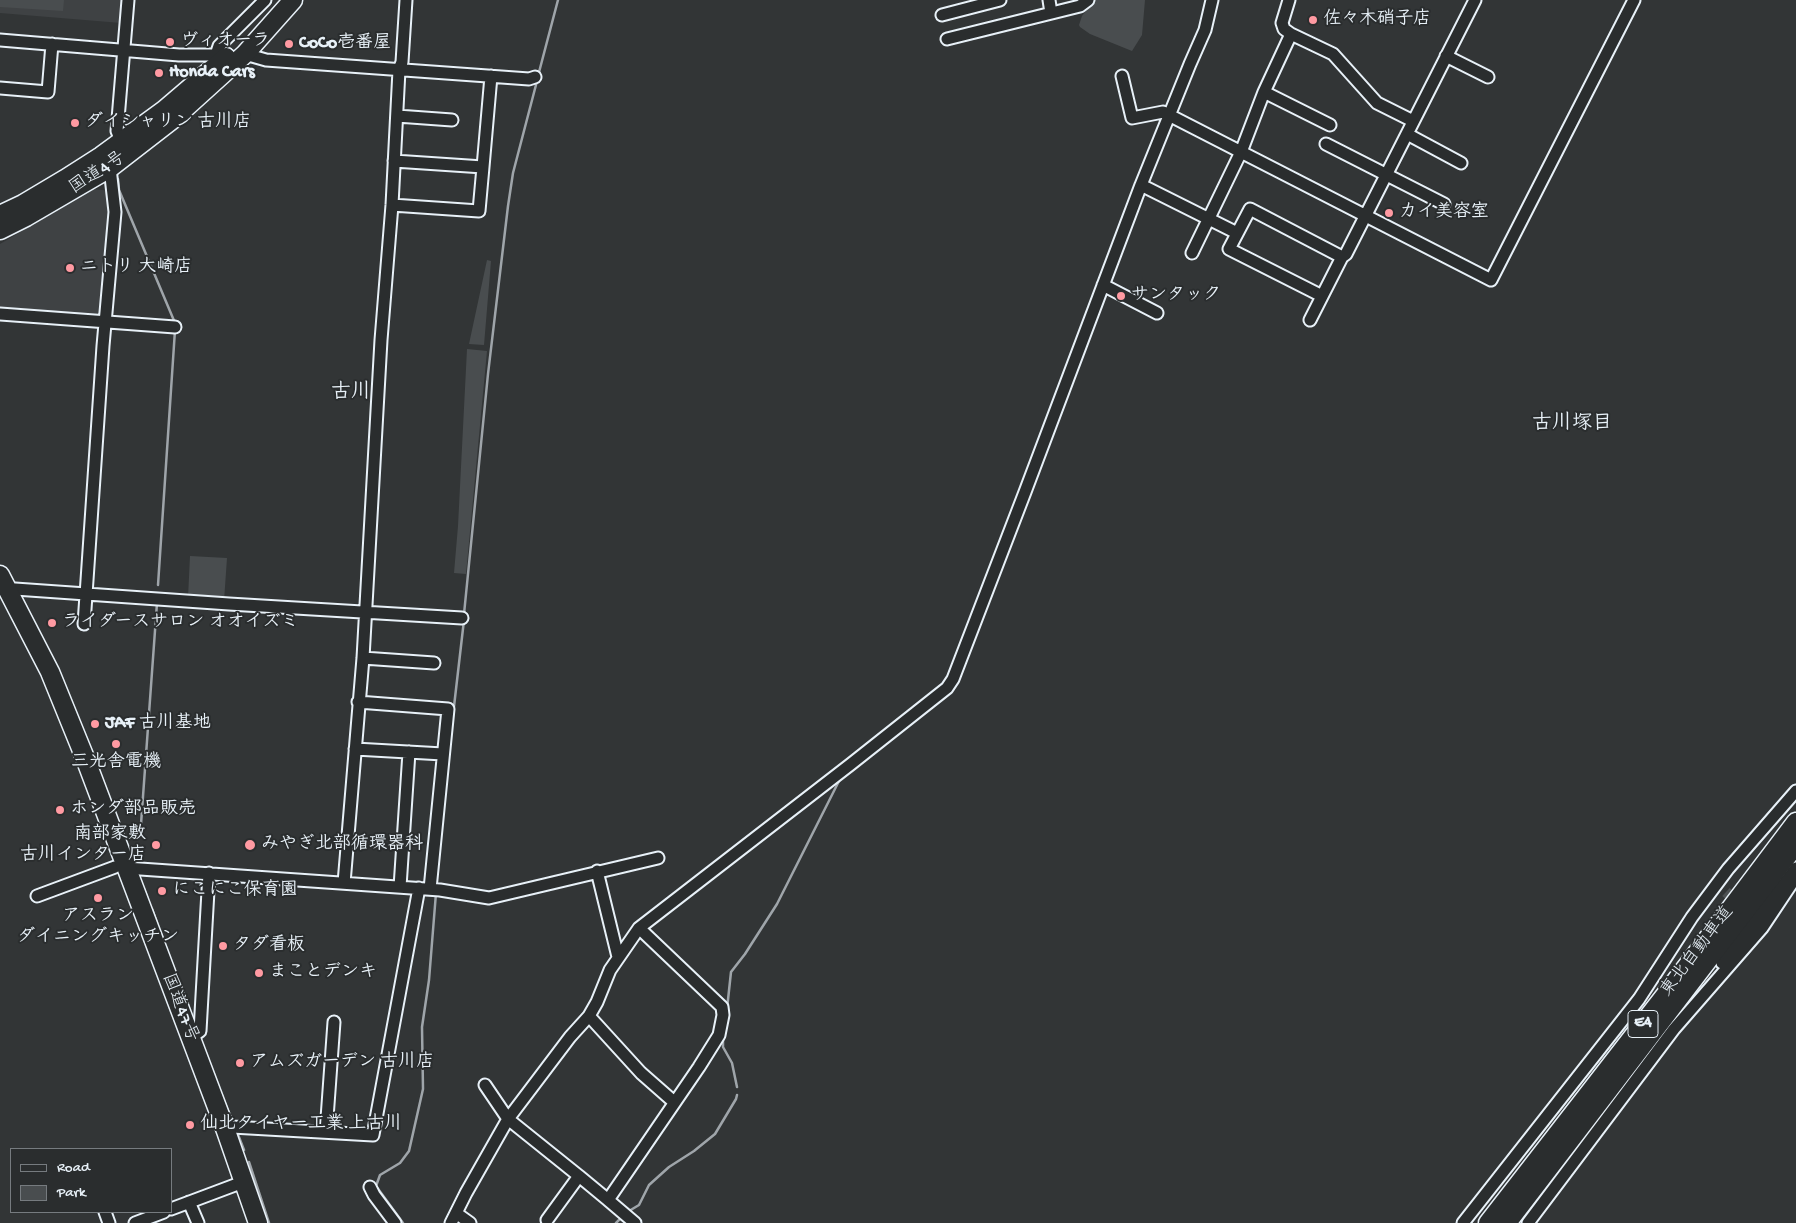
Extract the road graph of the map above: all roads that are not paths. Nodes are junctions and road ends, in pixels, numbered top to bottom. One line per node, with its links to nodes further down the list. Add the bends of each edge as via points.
1 (128, 0): 19 (street)
2 (265, 0): 20 (street, via 219,46)
3 (281, 0): 20 (highway, 国道4号)
4 (294, 0): 20 (highway, 国道4号)
5 (406, 0): 22 (street)
6 (1000, 0): 14 (street)
7 (1049, 0): 13 (street)
8 (1088, 0): 13 (street, via 1080,6)
9 (1212, 0): 30 (street, via 1206,30)
10 (1289, 0): 15 (street, via 1282,23)
11 (1475, 0): 21 (street)
12 (1634, 0): 47 (street, via 1491,280)
13 (1052, 13): 16 (street)
14 (942, 15)
15 (1290, 34): 28 (street); 32 (street, via 1333,54 1377,103)
16 (947, 39)
17 (0, 40): 18 (street)
18 (52, 44): 19 (street); 27 (street, via 48,92)
19 (125, 51): 20 (street); 35 (street, via 117,131)
20 (230, 55): 22 (street); 35 (highway, 国道4号); 41 (highway, 国道4号, via 172,120)
21 (1446, 56): 26 (street); 32 (street)
22 (399, 70): 23 (street); 29 (street)
23 (491, 76): 25 (street); 40 (street)
24 (1122, 76): 30 (street, via 1132,118 1163,112)
25 (535, 77)
26 (1488, 77)
27 (0, 88)
28 (1264, 92): 33 (street); 37 (street)
29 (397, 116): 31 (street); 38 (street)
30 (1170, 116): 37 (street); 43 (street)
31 (452, 120)
32 (1413, 121): 34 (street)
33 (1330, 125)
34 (1407, 134): 39 (street); 42 (street)
35 (121, 141): 46 (highway, 国道4号, via 66,180)
36 (1326, 144): 42 (street)
37 (1241, 152): 47 (street); 48 (street)
38 (394, 161): 40 (street); 45 (street)
39 (1462, 163)
40 (483, 167): 45 (street, via 479,211)
41 (110, 168): 49 (highway, 国道4号); 58 (street, via 115,212)
42 (1386, 175): 44 (street); 47 (street)
43 (1141, 185): 48 (street); 53 (street)
44 (1444, 204)
45 (392, 205): 63 (street)
46 (0, 215)
47 (1365, 215): 52 (street)
48 (1209, 218): 50 (street); 51 (street)
49 (0, 230)
50 (1238, 233): 52 (street, via 1250,209); 54 (street, via 1229,249)
51 (1192, 253)
52 (1342, 257): 54 (street)
53 (1102, 285): 55 (street); 86 (street, via 950,684)
54 (1322, 296): 57 (street)
55 (1157, 313)
56 (0, 314): 58 (street)
57 (1310, 320)
58 (106, 321): 59 (street); 61 (street)
59 (175, 327)
60 (0, 575): 62 (highway, 国道47号)
61 (85, 594): 62 (street, via 15,589); 63 (street); 65 (street)
62 (5, 595): 77 (highway, 国道47号)
63 (365, 611): 64 (street); 66 (street)
64 (462, 618)
65 (84, 624)
66 (363, 658): 67 (street); 68 (street)
67 (434, 663)
68 (358, 702): 69 (street); 71 (street, via 448,709)
69 (355, 749): 70 (street); 82 (street)
70 (409, 752): 71 (street); 83 (street)
71 (443, 754): 84 (street)
72 (1796, 791): 74 (street)
73 (1796, 822): 115 (highway, 東北自動車道 / E4)
74 (1755, 838): 87 (street, via 1728,869); 87 (street, via 1748,855 1724,891)
75 (1796, 845): 116 (highway, 東北自動車道 / E4)
76 (658, 858): 79 (street)
77 (120, 867): 80 (street); 85 (street); 92 (highway, 国道47号); 99 (highway, 国道47号)
78 (1796, 868): 89 (street, via 1753,918 1715,972)
79 (597, 871): 84 (street, via 489,898); 88 (street)
80 (209, 874): 82 (street); 92 (street, via 200,1031)
81 (1796, 877): 89 (street, via 1762,928)
82 (344, 883): 83 (street)
83 (400, 887): 84 (street)
84 (430, 889): 97 (street, via 373,1135)
85 (37, 896)
86 (640, 928): 88 (street); 94 (street, via 722,1007 715,1044)
87 (1674, 945): 114 (street, via 1615,1031)
88 (618, 957): 90 (street)
89 (1705, 993): 117 (street, via 1674,1029)
90 (589, 1016): 94 (street, via 641,1073); 95 (street)
91 (334, 1022): 97 (street)
92 (190, 1038): 96 (highway, 国道47号)
93 (485, 1085): 95 (street)
94 (674, 1102): 101 (street)
95 (508, 1119): 98 (street); 105 (street)
96 (226, 1131): 97 (street, via 232,1127); 110 (highway, 国道47号)
97 (326, 1132)
98 (579, 1176): 101 (street); 106 (street)
99 (235, 1185): 102 (street); 109 (highway, 国道47号)
100 (370, 1187): 111 (street)
101 (608, 1200): 113 (street)
102 (190, 1202): 103 (street); 108 (street)
103 (172, 1209)
104 (161, 1213): 107 (street)
105 (454, 1218): 112 (street)
106 (547, 1220)
107 (135, 1223)
108 (198, 1223)
109 (248, 1223)
110 (258, 1223)
111 (395, 1223)
112 (470, 1223)
113 (634, 1223)
114 (1464, 1223)
115 (1488, 1223)
116 (1507, 1223)
117 (1528, 1223)

